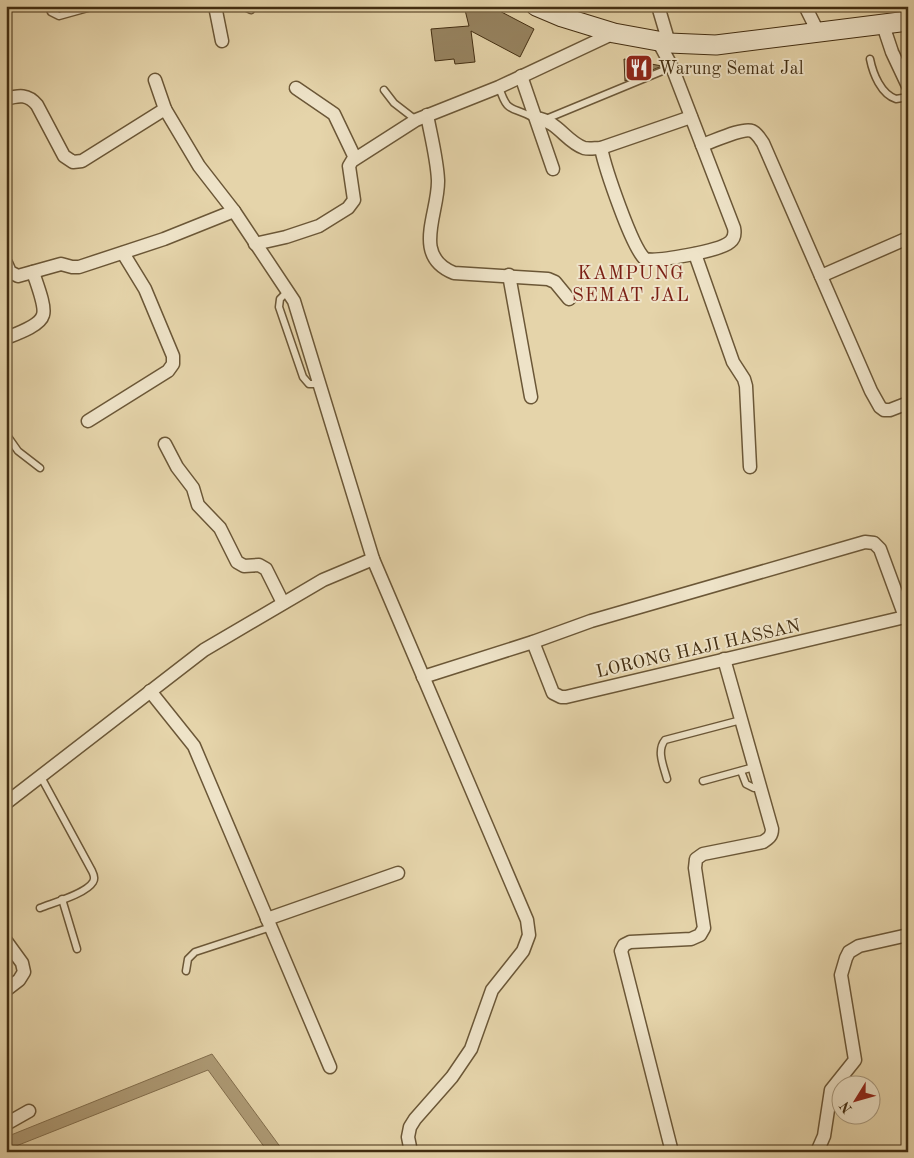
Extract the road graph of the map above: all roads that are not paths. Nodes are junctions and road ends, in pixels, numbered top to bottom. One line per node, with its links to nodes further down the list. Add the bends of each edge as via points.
1 (48, 6): 2 (lane, via 50,12 59,16)
2 (95, 6)
3 (215, 6): 13 (street)
4 (243, 6): 8 (lane)
5 (536, 6): 12 (main road)
6 (658, 6): 14 (street)
7 (805, 6): 11 (street)
8 (251, 10)
9 (908, 21): 10 (main road)
10 (883, 25): 11 (main road); 19 (street)
11 (818, 32): 14 (main road, via 716,45)
12 (614, 33): 14 (main road); 17 (street)
13 (222, 41)
14 (663, 42): 16 (street)
15 (870, 59): 23 (lane, via 883,91 896,99)
16 (672, 68): 26 (street); 28 (lane)
17 (521, 76): 20 (street); 28 (street)
18 (155, 80): 25 (street)
19 (908, 86)
20 (499, 87): 27 (street); 28 (lane, via 507,106)
21 (296, 88): 31 (street, via 334,114)
22 (384, 90): 27 (lane, via 394,103)
23 (908, 97)
24 (6, 100): 25 (street, via 24,96 32,98 64,156 73,162 82,160)
25 (165, 109): 33 (street, via 199,166)
26 (691, 117): 29 (street); 30 (street)
27 (421, 118): 31 (street); 40 (street, via 438,180 429,248 435,259 454,273)
28 (541, 119): 30 (street, via 580,146); 32 (street)
29 (702, 145): 37 (street, via 735,232 727,244); 41 (street, via 743,131 758,135)
30 (600, 148): 37 (street, via 632,239 642,256 652,260)
31 (355, 158): 35 (street, via 349,166 353,204 319,226)
32 (553, 169)
33 (234, 211): 35 (street); 36 (street)
34 (908, 238): 41 (street)
35 (255, 244): 51 (street, via 294,301)
36 (123, 253): 39 (street, via 77,268 61,264); 46 (street, via 145,290 173,356 173,364 168,371)
37 (695, 254): 49 (street, via 733,362 746,386)
38 (6, 263): 39 (street, via 14,274)
39 (34, 272): 43 (street, via 43,315 24,331)
40 (509, 275): 42 (street, via 548,279 555,282); 44 (street)
41 (821, 276): 45 (street, via 880,407 890,410)
42 (569, 299)
43 (6, 338)
44 (531, 397)
45 (908, 403)
46 (88, 421)
47 (6, 434): 50 (lane, via 18,451)
48 (165, 444): 52 (street, via 177,468 193,488 200,507 220,528 237,562 266,569)
49 (750, 467)
50 (40, 468)
51 (374, 559): 52 (street, via 323,580); 56 (street)
52 (283, 603): 57 (street, via 204,650)
53 (906, 619): 54 (street, via 880,549 870,541 591,621); 55 (street, LORONG HAJI HASSAN)
54 (533, 642): 55 (street, LORONG HAJI HASSAN, via 553,693 561,697); 56 (street)
55 (724, 659): 58 (street)
56 (423, 677): 79 (street, via 527,920 529,935 523,951 492,990 471,1049 452,1077 412,1123 408,1137)
57 (150, 691): 61 (street); 69 (street, via 194,746)
58 (741, 720): 59 (street); 62 (lane, via 665,740 661,753)
59 (754, 767): 60 (lane); 64 (street)
60 (742, 770): 63 (lane); 64 (lane, via 746,784)
61 (40, 777): 65 (street); 67 (lane, via 94,876 90,886)
62 (667, 779)
63 (703, 781)
64 (760, 788): 80 (street, via 772,829 770,837 763,842 703,854 696,859 704,928 700,935 691,939 630,942 621,951)
65 (6, 803)
66 (398, 873): 69 (street)
67 (62, 900): 68 (lane); 72 (lane)
68 (40, 908)
69 (269, 923): 73 (lane, via 195,952 188,959); 75 (street)
70 (908, 935): 78 (street, via 859,946 846,958 841,975 855,1060 831,1090 825,1134)
71 (6, 940): 74 (street, via 22,963 24,972)
72 (77, 949)
73 (186, 971)
74 (6, 990)
75 (330, 1067)
76 (29, 1111): 77 (street)
77 (6, 1124)
78 (815, 1151)
79 (411, 1152)
80 (672, 1152)

